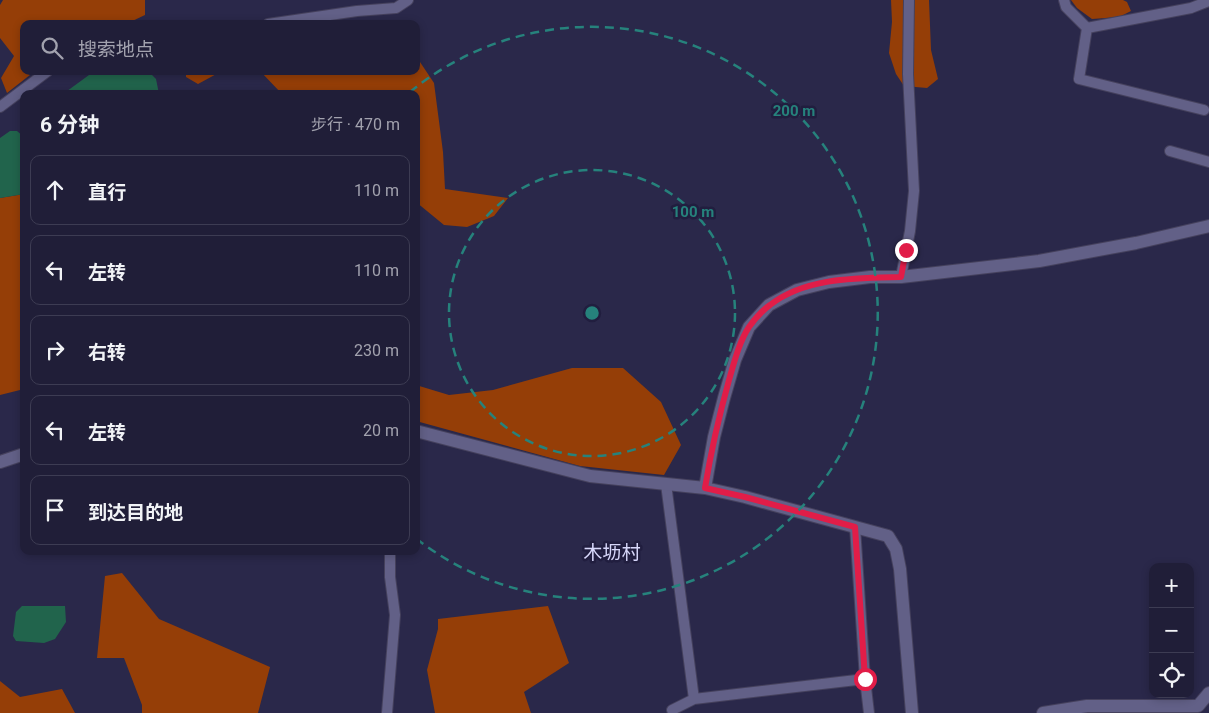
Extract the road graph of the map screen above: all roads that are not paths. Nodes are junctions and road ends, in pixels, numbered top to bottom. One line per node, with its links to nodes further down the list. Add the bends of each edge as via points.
1 (408, 0): 5 (street, via 396,8)
2 (909, 0): 15 (street, via 908,74 914,191)
3 (1064, 0): 6 (street)
4 (1209, 1): 6 (street, via 1191,8)
5 (295, 20)
6 (1087, 28): 11 (street, via 1079,78)
7 (43, 75): 8 (street)
8 (23, 90)
9 (20, 92): 10 (street)
10 (0, 107)
11 (1204, 110)
12 (1170, 151): 13 (street)
13 (1209, 162)
14 (1209, 226): 15 (street, via 1039,261)
15 (901, 277): 20 (street, via 829,282 798,290 769,305 749,327 735,360 714,438)
16 (420, 432): 19 (street, via 590,476)
17 (20, 455): 18 (street)
18 (0, 462)
19 (666, 484): 20 (street); 25 (street)
20 (705, 488): 21 (street)
21 (855, 527): 23 (street); 30 (street, via 888,536 896,549)
22 (390, 555): 28 (street, via 395,615)
23 (865, 679): 25 (street); 29 (street)
24 (1209, 693): 26 (street)
25 (694, 699): 27 (street)
26 (1203, 706): 31 (street, via 1087,706)
27 (672, 710)
28 (387, 713)
29 (868, 713)
30 (912, 713)
31 (1043, 713)

